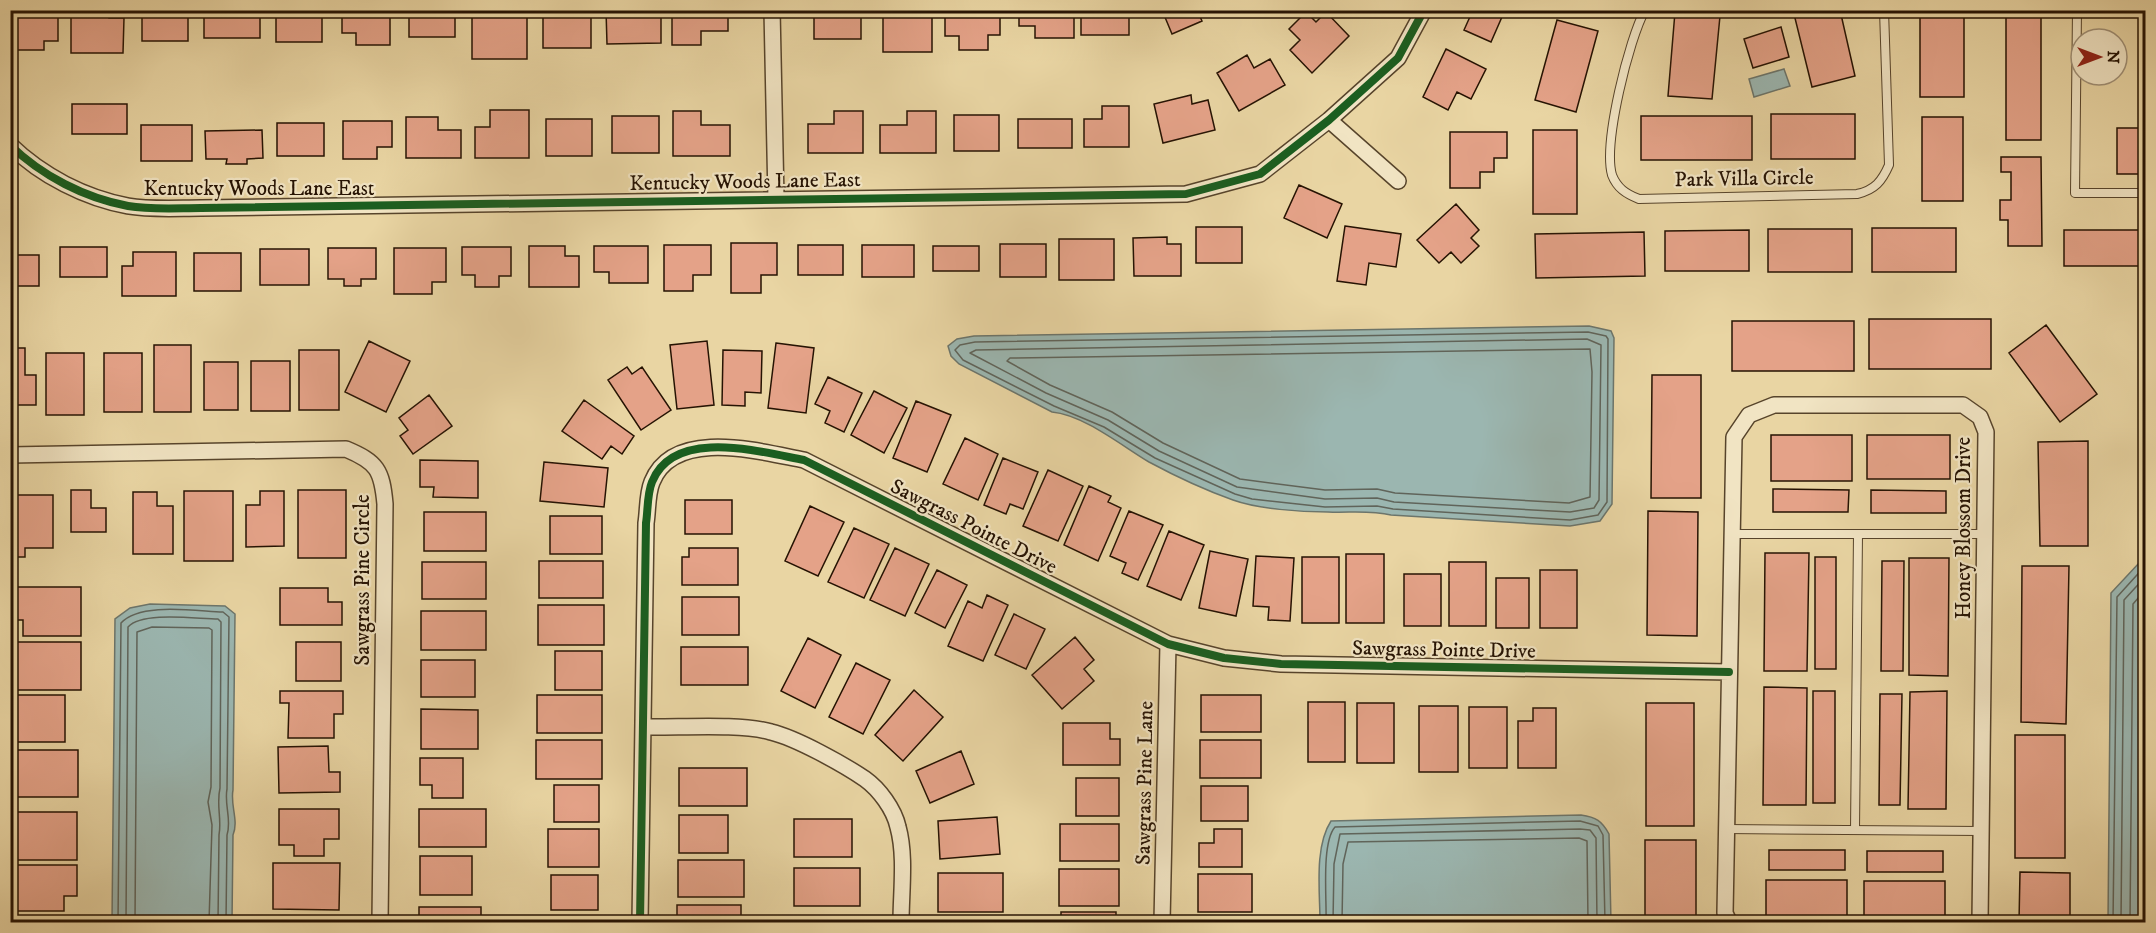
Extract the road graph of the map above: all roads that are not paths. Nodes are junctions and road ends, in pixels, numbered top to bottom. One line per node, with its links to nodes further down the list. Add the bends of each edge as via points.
1 (772, 10): 10 (street)
2 (1424, 10): 6 (street, Kentucky Woods Lane East, via 1398,58)
3 (1645, 10): 4 (lane, Park Villa Circle, via 1618,94 1611,159 1618,186 1639,199 1857,194 1877,185 1889,165)
4 (1884, 10)
5 (2077, 10): 9 (lane, via 2075,194)
6 (1329, 120): 8 (street); 10 (street, Kentucky Woods Lane East, via 1260,174 1186,194)
7 (10, 145): 10 (street, Kentucky Woods Lane East, via 36,168 65,184 129,206)
8 (1398, 181)
9 (2145, 193)
10 (776, 199)
11 (10, 455): 21 (street, Sawgrass Pine Circle, via 346,449 374,464 380,474 385,504)
12 (1732, 534): 13 (lane); 14 (street, Honey Blossom Drive, via 1734,437 1749,415 1774,405 1963,405 1980,417 1986,432); 16 (street, Honey Blossom Drive)
13 (1858, 534): 14 (lane); 19 (lane)
14 (1985, 534): 20 (street, Honey Blossom Drive)
15 (1168, 644): 16 (street, Sawgrass Pointe Drive, via 1224,658 1281,664); 17 (street, Sawgrass Pointe Drive, via 804,460 707,446 670,457 652,482 646,524); 24 (street, Sawgrass Pine Lane)
16 (1729, 672): 18 (street, Honey Blossom Drive)
17 (643, 727): 22 (street, Sawgrass Pointe Drive); 23 (street, via 770,731 865,779 882,796 899,828)
18 (1726, 829): 19 (lane); 25 (street, Honey Blossom Drive, via 1725,913)
19 (1855, 830): 20 (lane)
20 (1981, 831): 26 (street, Honey Blossom Drive)
21 (380, 922)
22 (640, 922)
23 (901, 922)
24 (1162, 922)
25 (1729, 922)
26 (1980, 922)

